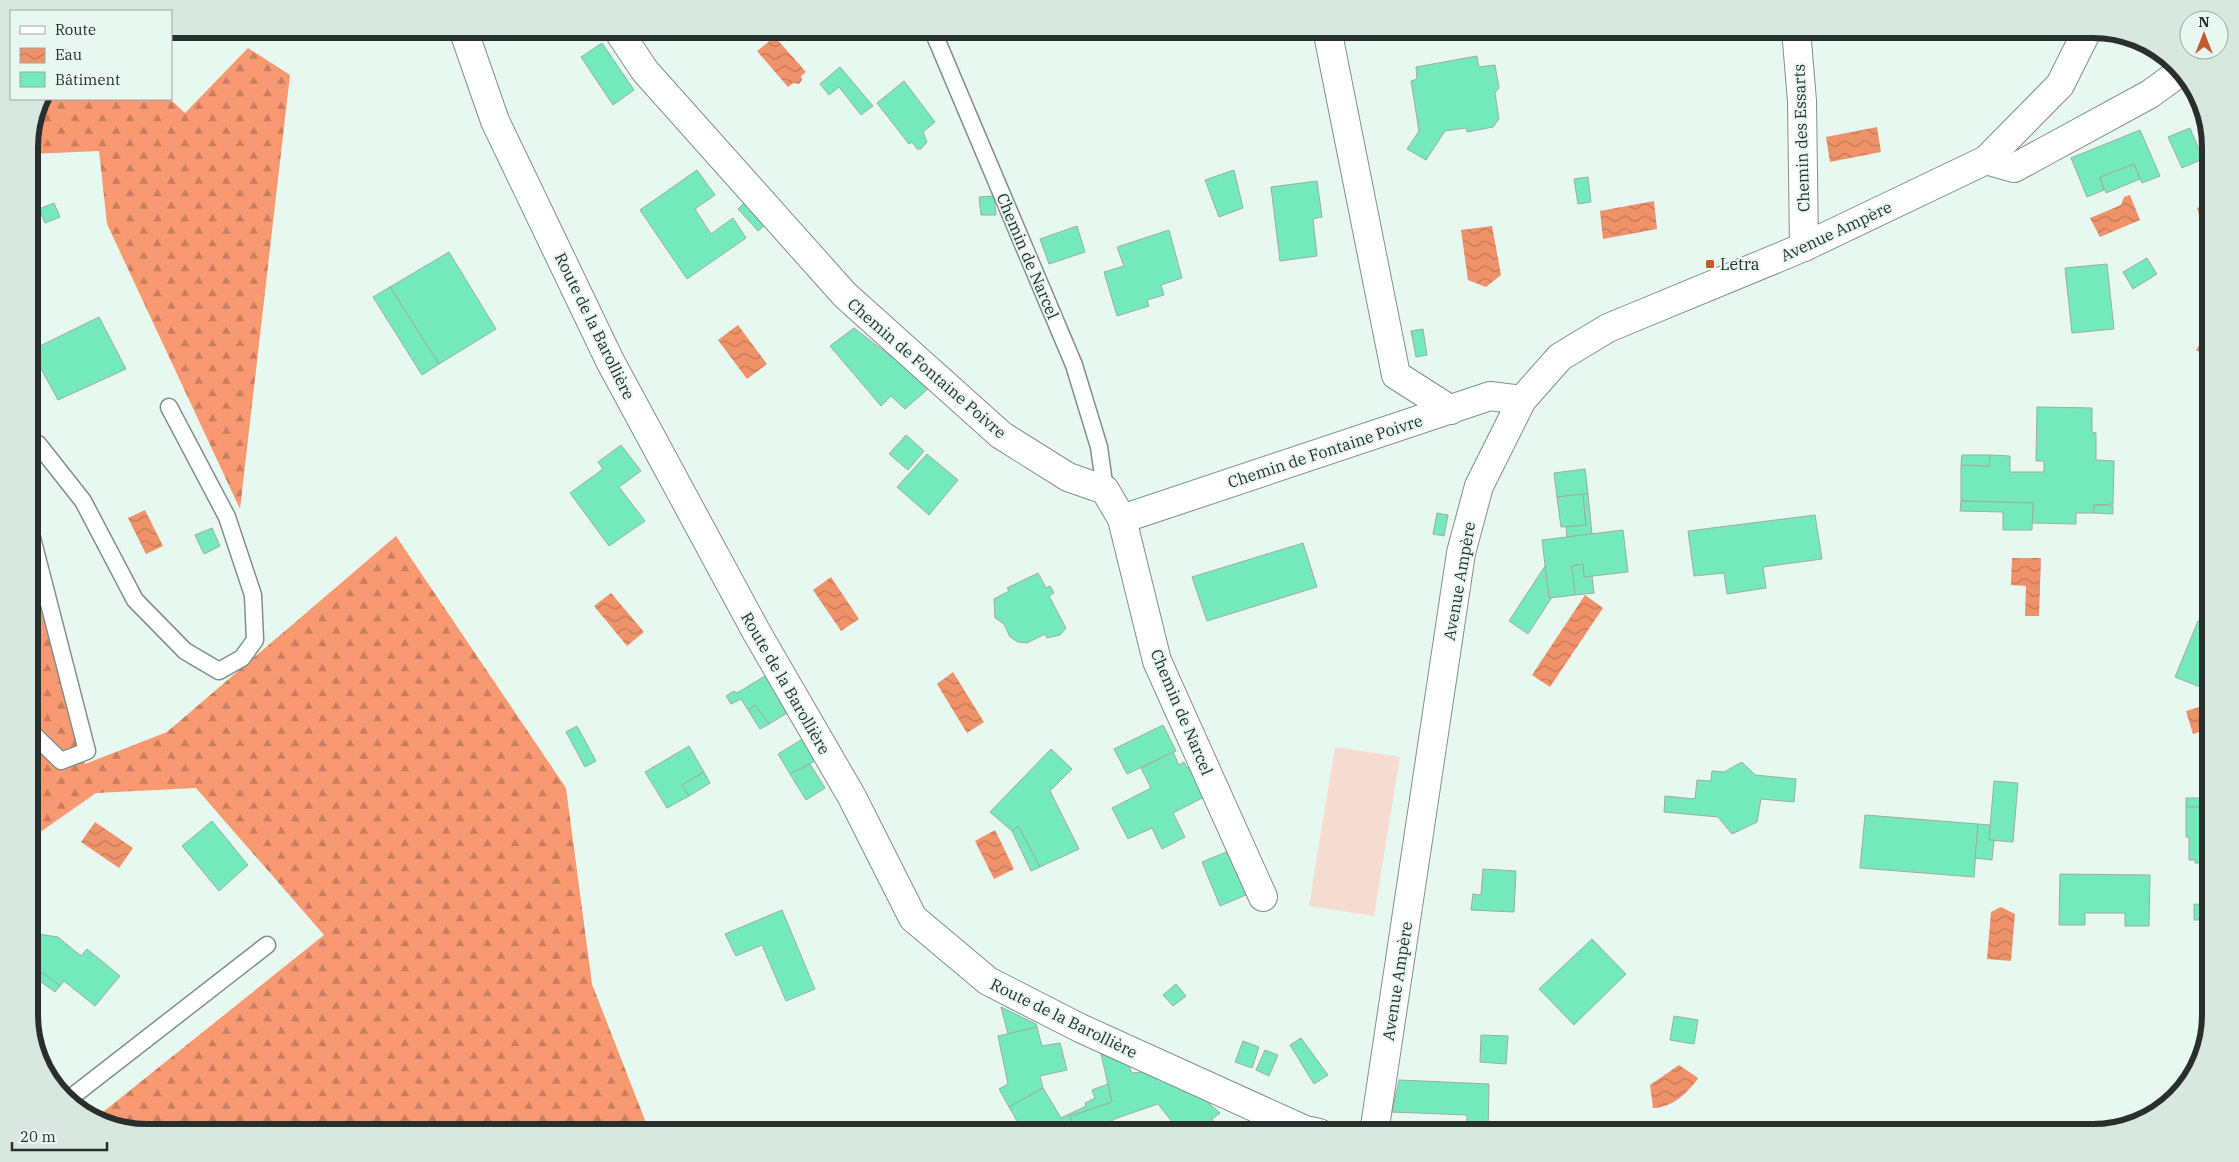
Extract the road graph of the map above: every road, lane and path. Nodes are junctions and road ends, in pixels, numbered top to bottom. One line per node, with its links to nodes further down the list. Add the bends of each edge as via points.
1 (466, 38): 21 (street, Route de la Barollière, via 496,121 610,361 757,633 852,797 913,918 988,981 1080,1028)
2 (623, 38): 14 (street, Chemin de Fontaine Poivre, via 645,72 845,295 1000,435 1068,476)
3 (936, 38): 14 (lane, Chemin de Narcel, via 1074,365 1099,447)
4 (1329, 38): 12 (street, via 1396,375)
5 (1797, 38): 9 (street, Chemin des Essarts, via 1802,100)
6 (2084, 38): 8 (street, Avenue Ampère, via 2060,85)
7 (2175, 75): 8 (street, via 2150,94 2014,168)
8 (1986, 160): 9 (street, Avenue Ampère)
9 (1804, 247): 10 (street, Avenue Ampère, via 1608,328 1560,357)
10 (1522, 400): 12 (street, Chemin de Fontaine Poivre, via 1490,396); 22 (street, Avenue Ampère, via 1479,486 1461,553)
11 (170, 407): 13 (lane, via 227,517 252,595 255,640 242,658 219,671 185,651 135,600 83,501)
12 (1451, 410): 15 (street, Chemin de Fontaine Poivre)
13 (38, 444)
14 (1105, 490): 15 (street)
15 (1122, 519): 18 (street, Chemin de Narcel, via 1157,661)
16 (38, 561): 17 (lane, via 87,751 60,761)
17 (38, 739)
18 (1263, 897)
19 (266, 946): 20 (lane)
20 (73, 1096)
21 (1292, 1124)
22 (1375, 1124)

